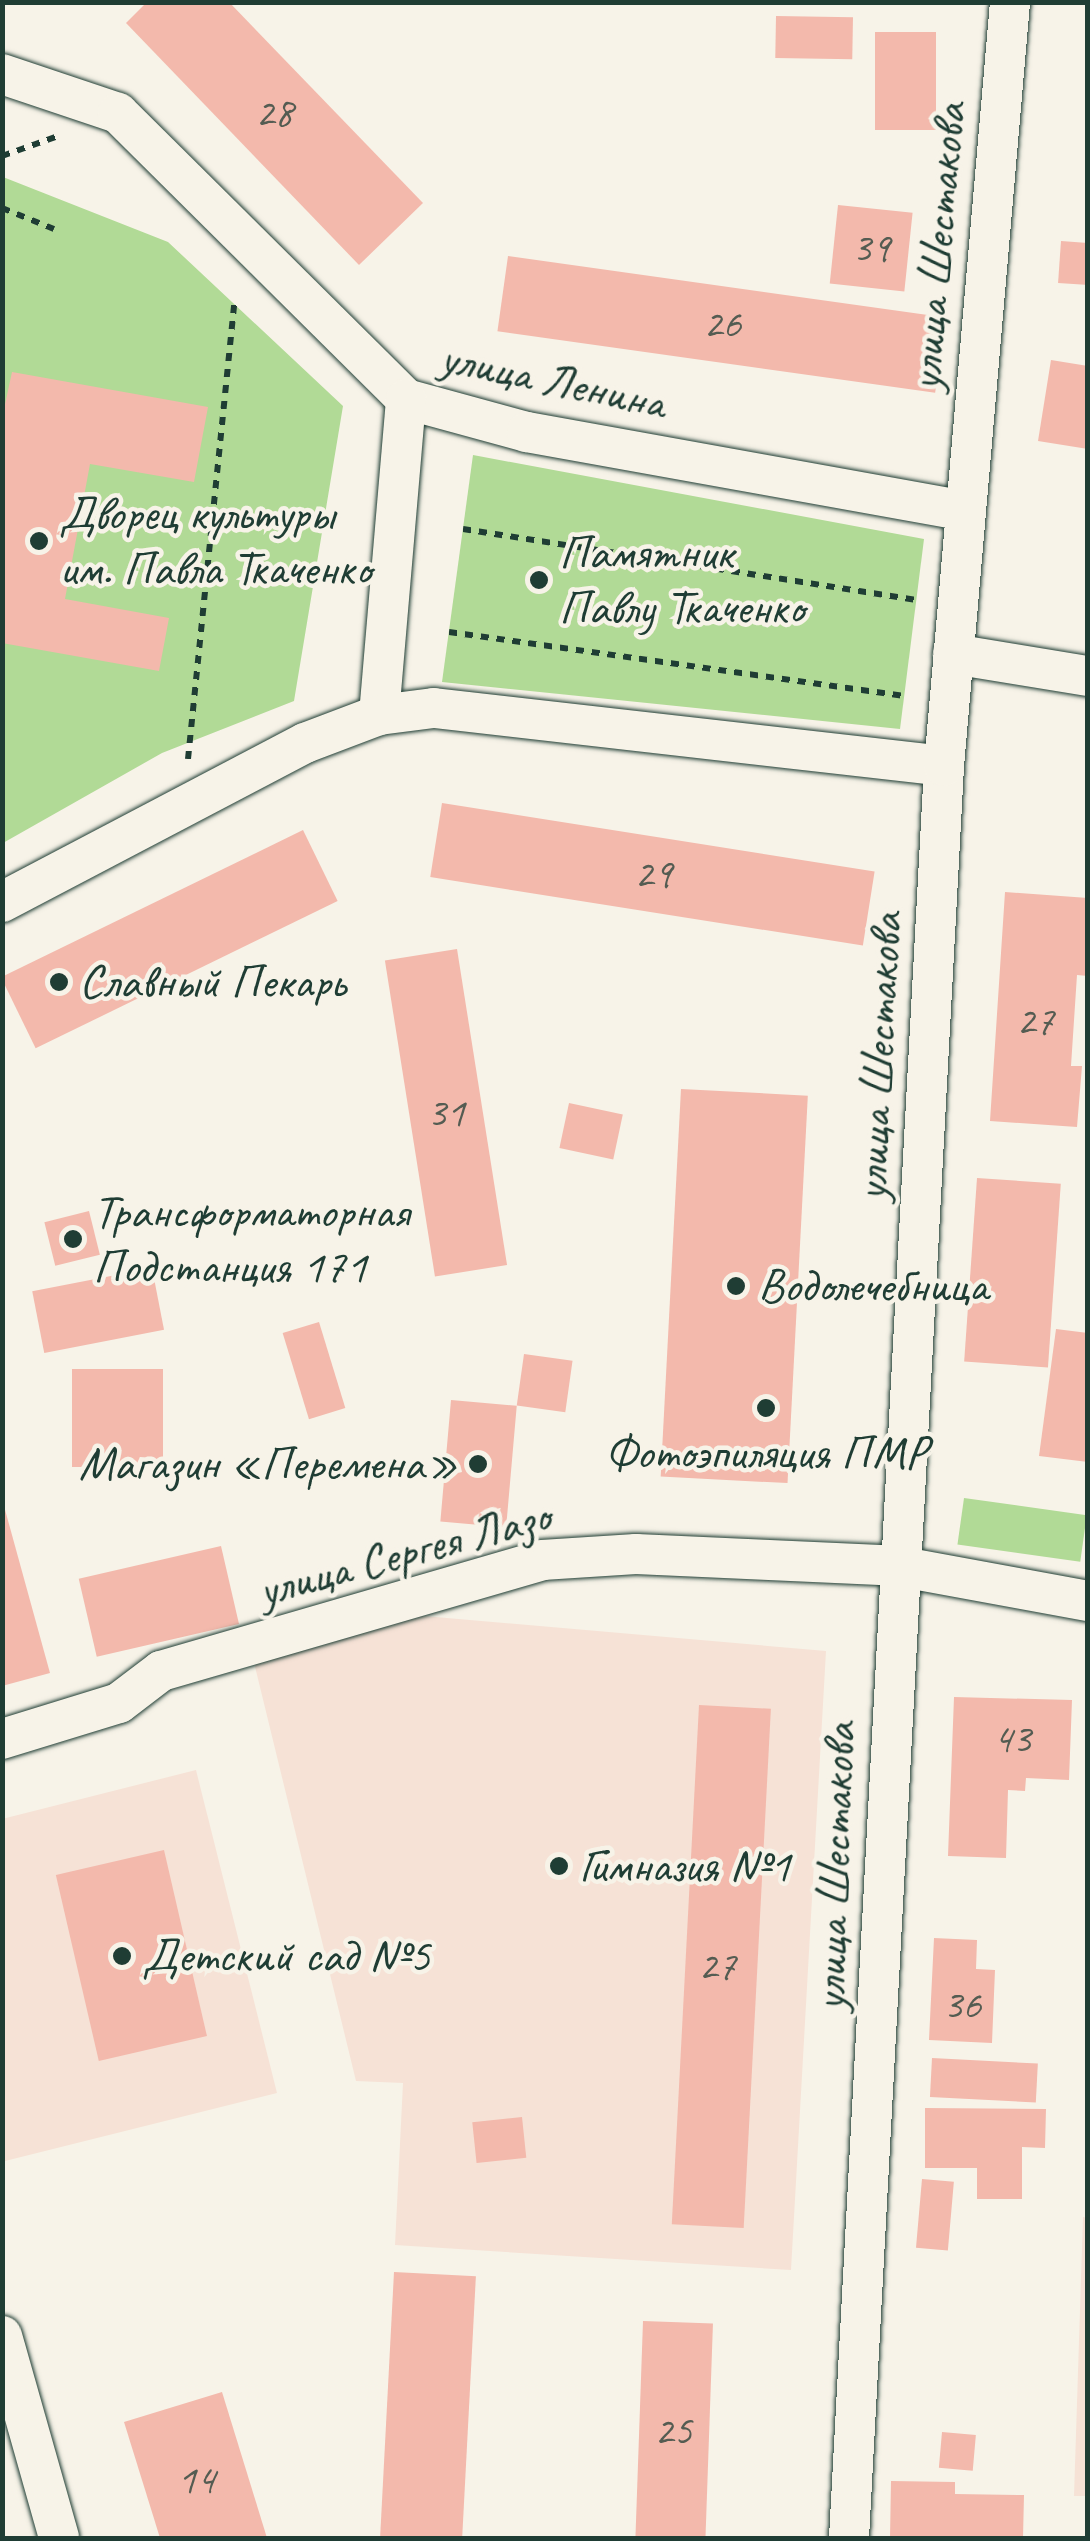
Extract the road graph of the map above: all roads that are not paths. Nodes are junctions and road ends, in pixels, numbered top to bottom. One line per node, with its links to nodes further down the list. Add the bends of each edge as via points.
1 (1010, 2): 4 (street, улица Шестакова)
2 (2, 74): 3 (street, улица Ленина, via 118,113)
3 (406, 398): 4 (street, улица Ленина, via 527,432); 7 (street)
4 (962, 510): 5 (street, улица Шестакова)
5 (953, 654): 6 (street); 8 (street, улица Шестакова)
6 (1088, 676)
7 (379, 715): 8 (street, via 434,708); 9 (street, via 183,804)
8 (944, 766): 10 (street, улица Шестакова)
9 (2, 902)
10 (897, 1566): 11 (street, улица Сергея Лазо); 12 (street, улица Сергея Лазо, via 636,1554 542,1560 162,1671 119,1704); 15 (street, улица Шестакова)
11 (1088, 1601)
12 (2, 1740)
13 (2, 2336): 14 (street)
14 (58, 2538)
15 (848, 2538)

